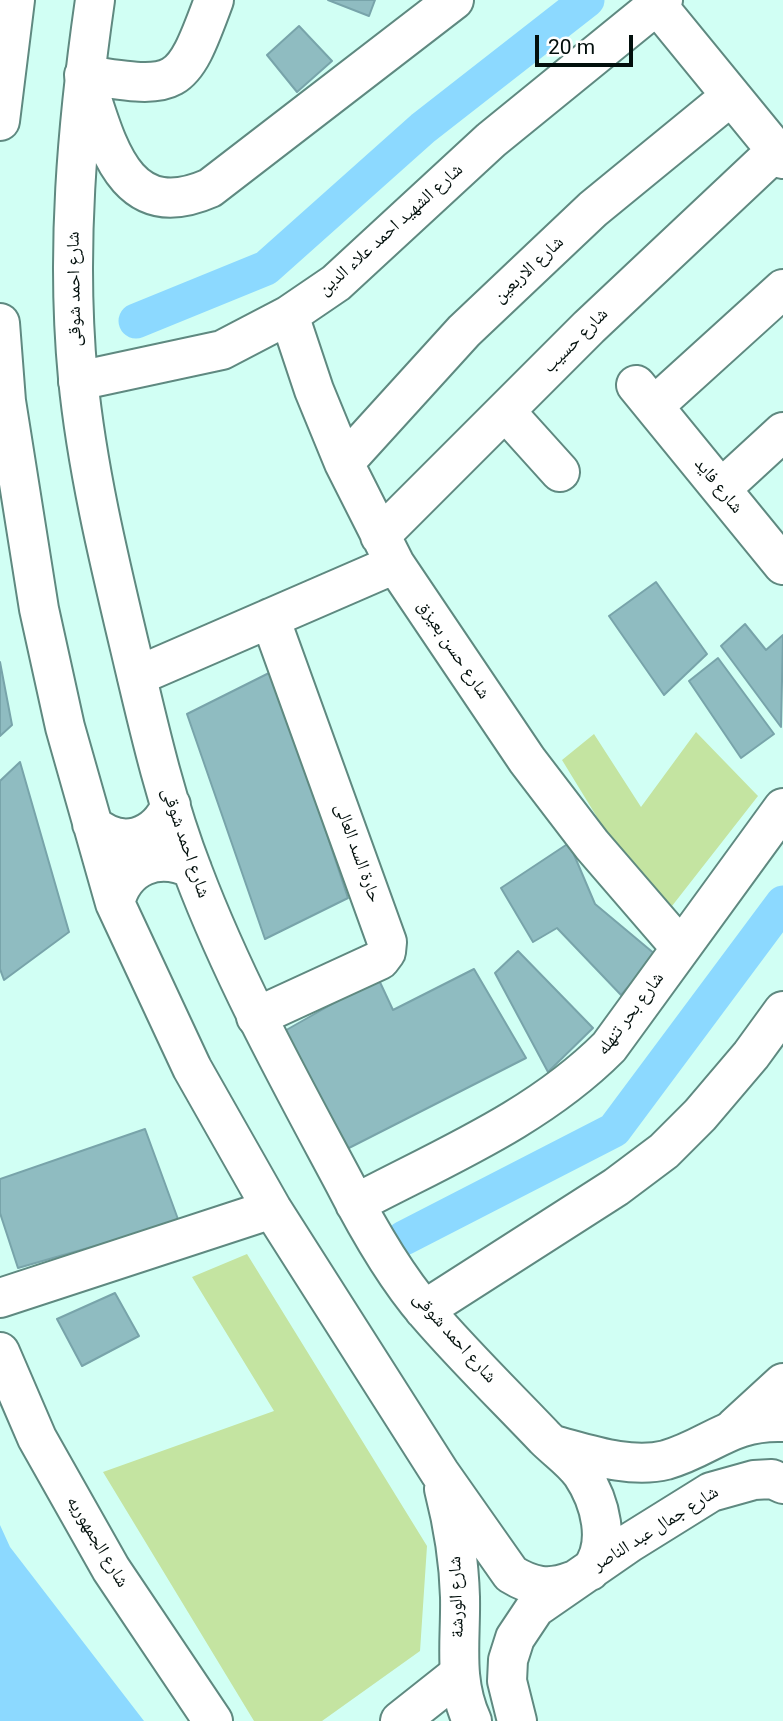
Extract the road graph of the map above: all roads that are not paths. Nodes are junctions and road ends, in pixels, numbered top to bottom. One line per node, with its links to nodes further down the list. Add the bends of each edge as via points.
1 (15, 0): 8 (main road)
2 (95, 0): 6 (main road, شارع احمد شوقى)
3 (214, 0): 6 (main road, via 195,52 174,75 145,84)
4 (454, 0): 6 (main road, via 210,188 192,196 155,196 124,176 113,160)
5 (660, 2): 7 (main road); 12 (main road, شارع الشهيد احمد علاء الدين, via 491,140 337,283)
6 (84, 75): 14 (main road, شارع احمد شوقى, via 75,193 73,297)
7 (731, 96): 10 (main road); 18 (main road, شارع الاربعين, via 593,209 474,322)
8 (0, 104): 9 (main road)
9 (0, 121)
10 (780, 155): 16 (main road, شارع حسيب, via 589,327)
11 (783, 289): 20 (main road, شارع فايد, via 645,396)
12 (289, 315): 14 (main road, شارع الشهيد احمد علاء الدين, via 222,350); 18 (main road, شارع حسن بعيزق)
13 (0, 323): 15 (main road)
14 (78, 381): 24 (main road, شارع احمد شوقى, via 104,539)
15 (3, 401): 27 (main road, via 39,609)
16 (505, 411): 19 (main road); 21 (main road, شارع حسيب)
17 (783, 432): 20 (main road)
18 (344, 463): 21 (main road, شارع حسن بعيزق)
19 (560, 472)
20 (721, 489): 22 (main road, شارع فايد)
21 (387, 550): 23 (main road); 30 (main road, شارع حسن بعيزق, via 527,760 592,845)
22 (783, 565)
23 (270, 618): 24 (main road); 32 (main road, حارة السد العالى, via 387,942 380,960)
24 (137, 676): 25 (main road, شارع احمد شوقى)
25 (171, 806): 27 (main road, via 157,828 132,839 111,836); 28 (main road, شارع احمد شوقى)
26 (783, 808): 30 (main road, شارع بحر تنهله)
27 (92, 824): 29 (main road)
28 (191, 869): 29 (main road, via 169,861 144,865 124,880); 32 (main road, شارع احمد شوقى)
29 (115, 903): 34 (main road, via 192,1069)
30 (680, 947): 33 (main road, شارع بحر تنهله, via 609,1047 580,1076 525,1115)
31 (783, 1012): 36 (main road, via 700,1115 664,1150 616,1187)
32 (256, 1017): 33 (main road, شارع احمد شوقى)
33 (355, 1203): 36 (main road, شارع احمد شوقى)
34 (272, 1209): 35 (main road); 42 (main road)
35 (0, 1298)
36 (424, 1310): 41 (main road, شارع احمد شوقى)
37 (0, 1353): 46 (main road, شارع الجمهوريه, via 37,1438 111,1569)
38 (783, 1382): 40 (main road)
39 (783, 1422): 40 (main road)
40 (735, 1427): 41 (main road, via 665,1460 632,1462)
41 (551, 1444): 44 (main road, شارع احمد شوقى, via 581,1474 598,1512 600,1553)
42 (440, 1473): 44 (main road, via 512,1574 543,1587); 45 (main road, شارع الورشة, via 457,1556)
43 (779, 1474): 44 (main road, شارع جمال عبد الناصر, via 711,1492)
44 (581, 1576): 49 (main road, via 535,1608 515,1638 508,1681)
45 (458, 1675): 47 (main road); 48 (main road, شارع الورشة)
46 (213, 1721)
47 (400, 1721)
48 (472, 1721)
49 (517, 1721)

